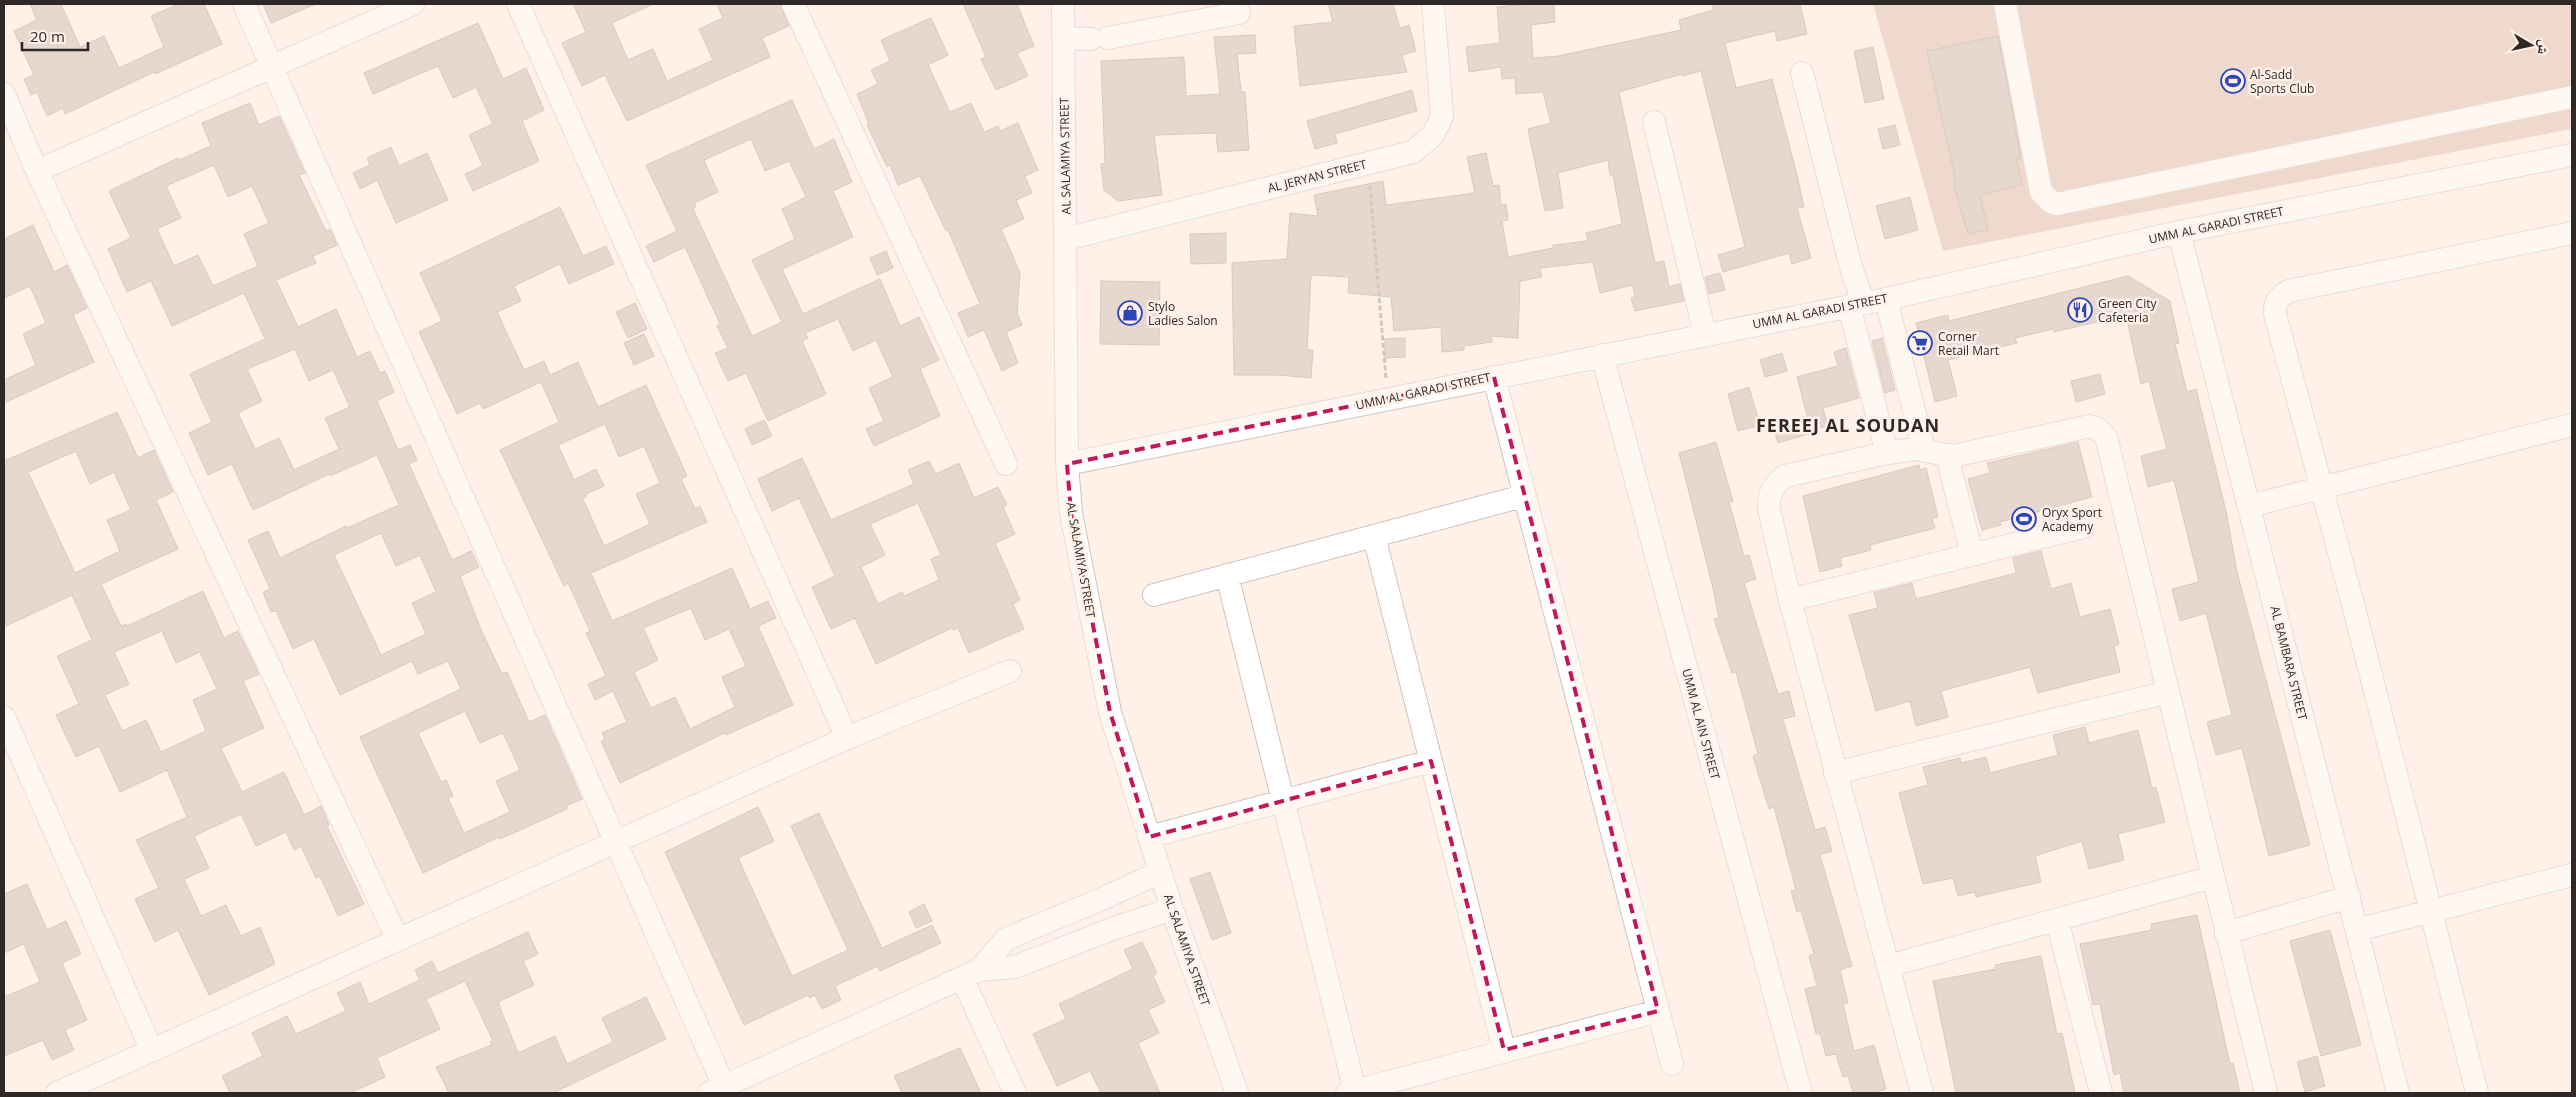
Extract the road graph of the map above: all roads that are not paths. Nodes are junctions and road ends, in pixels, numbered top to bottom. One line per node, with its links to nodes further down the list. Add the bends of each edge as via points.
1 (244, 4): 10 (street)
2 (413, 4): 10 (street)
3 (518, 4): 43 (street)
4 (793, 4): 29 (street)
5 (1063, 4): 9 (street, AL SALAMIYA STREET)
6 (1433, 4): 19 (street, AL JERYAN STREET, via 1442,116 1433,135 1413,152)
7 (2005, 4): 13 (street, via 2041,192 2057,204)
8 (1239, 13): 9 (street, via 1099,38)
9 (1064, 38): 19 (street, AL SALAMIYA STREET)
10 (272, 66): 16 (street); 48 (street)
11 (1802, 73): 21 (street, via 1851,267)
12 (4, 94): 16 (street)
13 (2572, 98)
14 (1654, 122): 22 (street)
15 (2572, 155): 17 (street, UMM AL GARADI STREET)
16 (37, 171): 58 (street)
17 (2180, 232): 20 (street, UMM AL GARADI STREET); 33 (street, AL BAMBARA STREET)
18 (2572, 233): 31 (street, via 2289,291 2278,298 2276,318)
19 (1066, 239): 30 (street, AL SALAMIYA STREET)
20 (1886, 298): 21 (street, UMM AL GARADI STREET); 26 (street)
21 (1856, 305): 22 (street, UMM AL GARADI STREET); 27 (street)
22 (1705, 334): 23 (street, UMM AL GARADI STREET)
23 (1602, 355): 24 (street, UMM AL GARADI STREET); 70 (street, UMM AL AIN STREET)
24 (1494, 377): 30 (street, UMM AL GARADI STREET); 32 (street)
25 (2572, 424): 31 (street)
26 (1924, 450): 27 (street); 28 (street)
27 (1886, 453): 39 (street, via 1785,476 1772,488 1769,509)
28 (1947, 456): 36 (street); 41 (street, via 2083,426 2103,432)
29 (1006, 464)
30 (1067, 464): 47 (street, AL SALAMIYA STREET, via 1071,513 1110,712)
31 (2323, 488): 33 (street); 54 (street)
32 (1523, 496): 35 (street); 61 (street)
33 (2249, 506): 52 (street, AL BAMBARA STREET)
34 (2083, 527): 36 (street)
35 (1374, 536): 37 (street); 44 (street)
36 (1972, 554): 39 (street)
37 (1227, 575): 38 (street); 46 (street)
38 (1154, 595)
39 (1790, 600): 45 (street)
40 (1010, 671): 43 (street)
41 (2168, 692): 45 (street); 51 (street)
42 (4, 717): 63 (street)
43 (846, 738): 48 (street)
44 (1431, 761): 46 (street); 62 (street)
45 (1835, 773): 59 (street)
46 (1284, 800): 47 (street); 66 (street)
47 (1149, 837): 49 (street, AL SALAMIYA STREET)
48 (616, 842): 58 (street); 65 (street)
49 (1160, 872): 53 (street, AL SALAMIYA STREET); 60 (street, via 1006,940)
50 (2572, 875): 54 (street)
51 (2212, 877): 55 (street); 57 (street)
52 (2348, 897): 56 (street, AL BAMBARA STREET); 57 (street)
53 (1172, 909): 60 (street, via 1015,967); 69 (street, AL SALAMIYA STREET)
54 (2430, 912): 56 (street); 75 (street)
55 (2057, 920): 59 (street); 72 (street)
56 (2357, 930): 74 (street, AL BAMBARA STREET)
57 (2226, 933): 73 (street)
58 (397, 938): 63 (street)
59 (1888, 966): 71 (street)
60 (971, 974): 65 (street); 68 (street)
61 (1658, 1011): 62 (street); 64 (street)
62 (1504, 1050): 66 (street)
63 (152, 1051): 67 (street)
64 (1672, 1064)
65 (720, 1091)
66 (1351, 1092)
67 (57, 1093)
68 (1015, 1093)
69 (1237, 1093)
70 (1800, 1093)
71 (1922, 1093)
72 (2101, 1093)
73 (2266, 1093)
74 (2398, 1093)
75 (2478, 1093)

